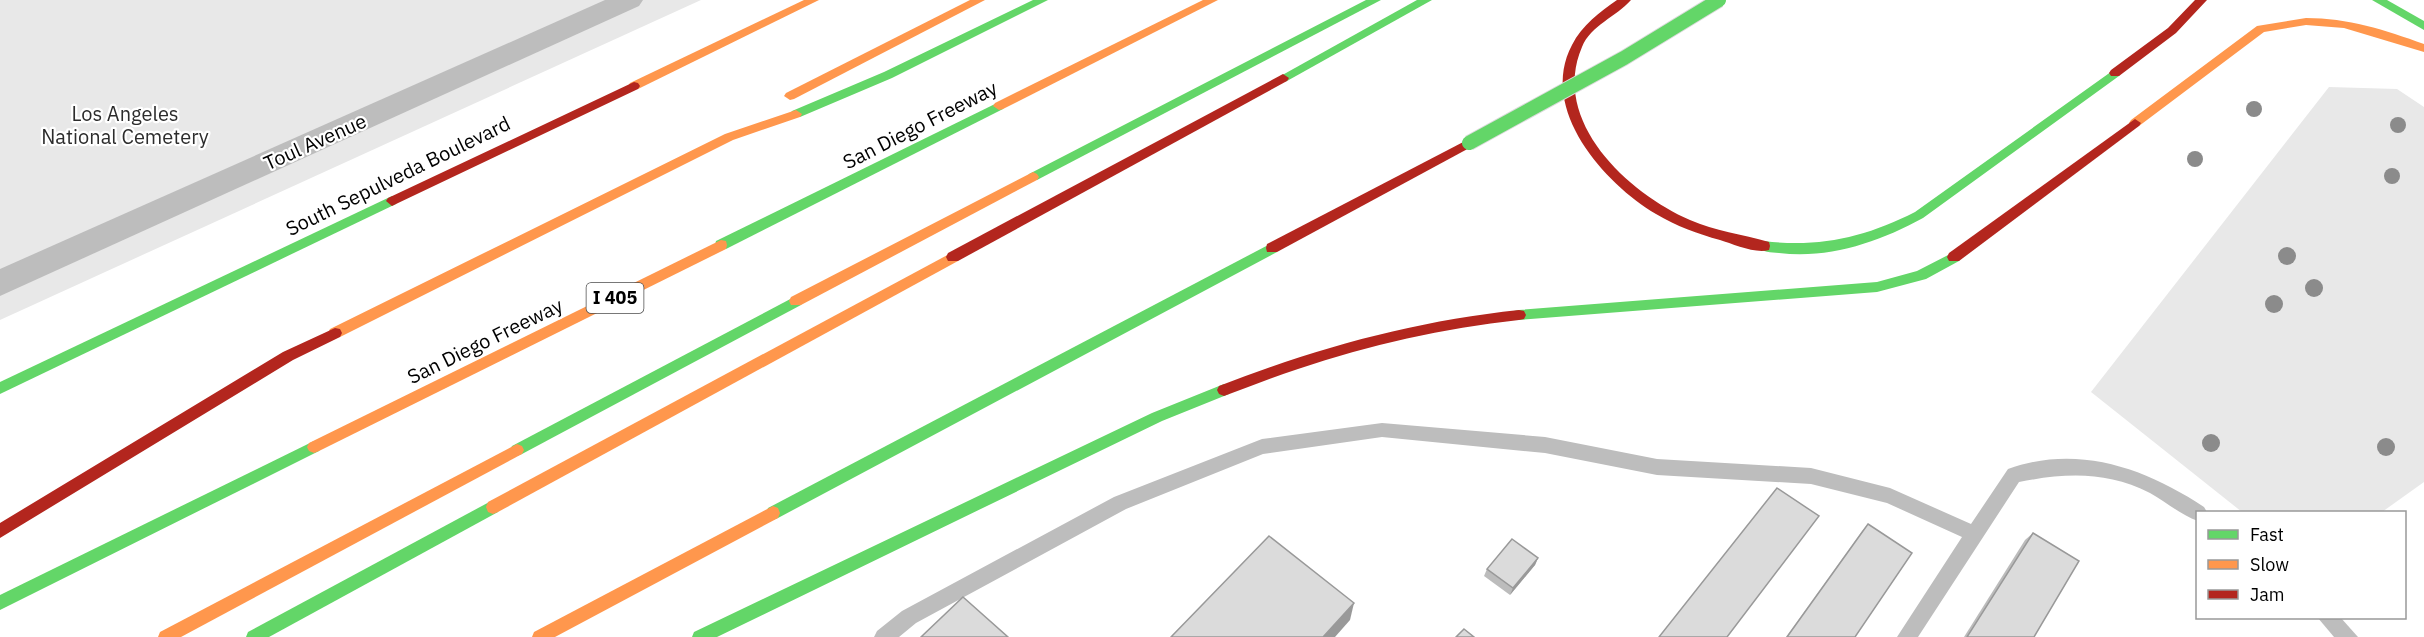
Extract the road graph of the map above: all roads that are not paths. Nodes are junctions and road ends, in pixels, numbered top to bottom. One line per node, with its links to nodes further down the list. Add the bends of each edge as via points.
1 (629, 0): 17 (street, Toul Avenue)
2 (813, 0): 18 (main road, South Sepulveda Boulevard)
3 (979, 0): 14 (main road)
4 (1042, 0): 16 (main road, via 887,76 783,120)
5 (1212, 0): 22 (main road, San Diego Freeway / I 405)
6 (1375, 0): 24 (main road, via 908,241)
7 (1426, 0): 25 (main road)
8 (1625, 0): 10 (main road, via 1599,20 1576,47 1568,72 1573,112 1586,140 1612,173 1645,201 1682,221 1726,237 1811,249 1887,234 1919,215 2159,41)
9 (1719, 0): 26 (main road, bridge, via 1624,58 1469,143)
10 (2201, 0)
11 (2378, 0): 12 (main road)
12 (2424, 27)
13 (2424, 48): 27 (main road, via 2349,22 2324,18 2287,21 2262,29 1952,260 1921,275 1867,288 1508,316 1330,353 1245,381 1157,417)
14 (778, 102)
15 (762, 112): 16 (main road)
16 (729, 137): 20 (main road, via 288,356)
17 (0, 284)
18 (0, 388)
19 (2196, 512): 21 (lane, via 2168,492 2119,473 2074,466 2014,475)
20 (0, 531)
21 (1975, 534): 28 (lane, via 1890,495 1811,476 1657,467 1545,445 1382,430 1262,447 1120,503 909,617); 29 (lane)
22 (0, 603)
23 (2329, 619): 30 (lane)
24 (166, 637)
25 (254, 637)
26 (540, 637)
27 (700, 637)
28 (884, 637)
29 (1906, 637)
30 (2348, 637)

